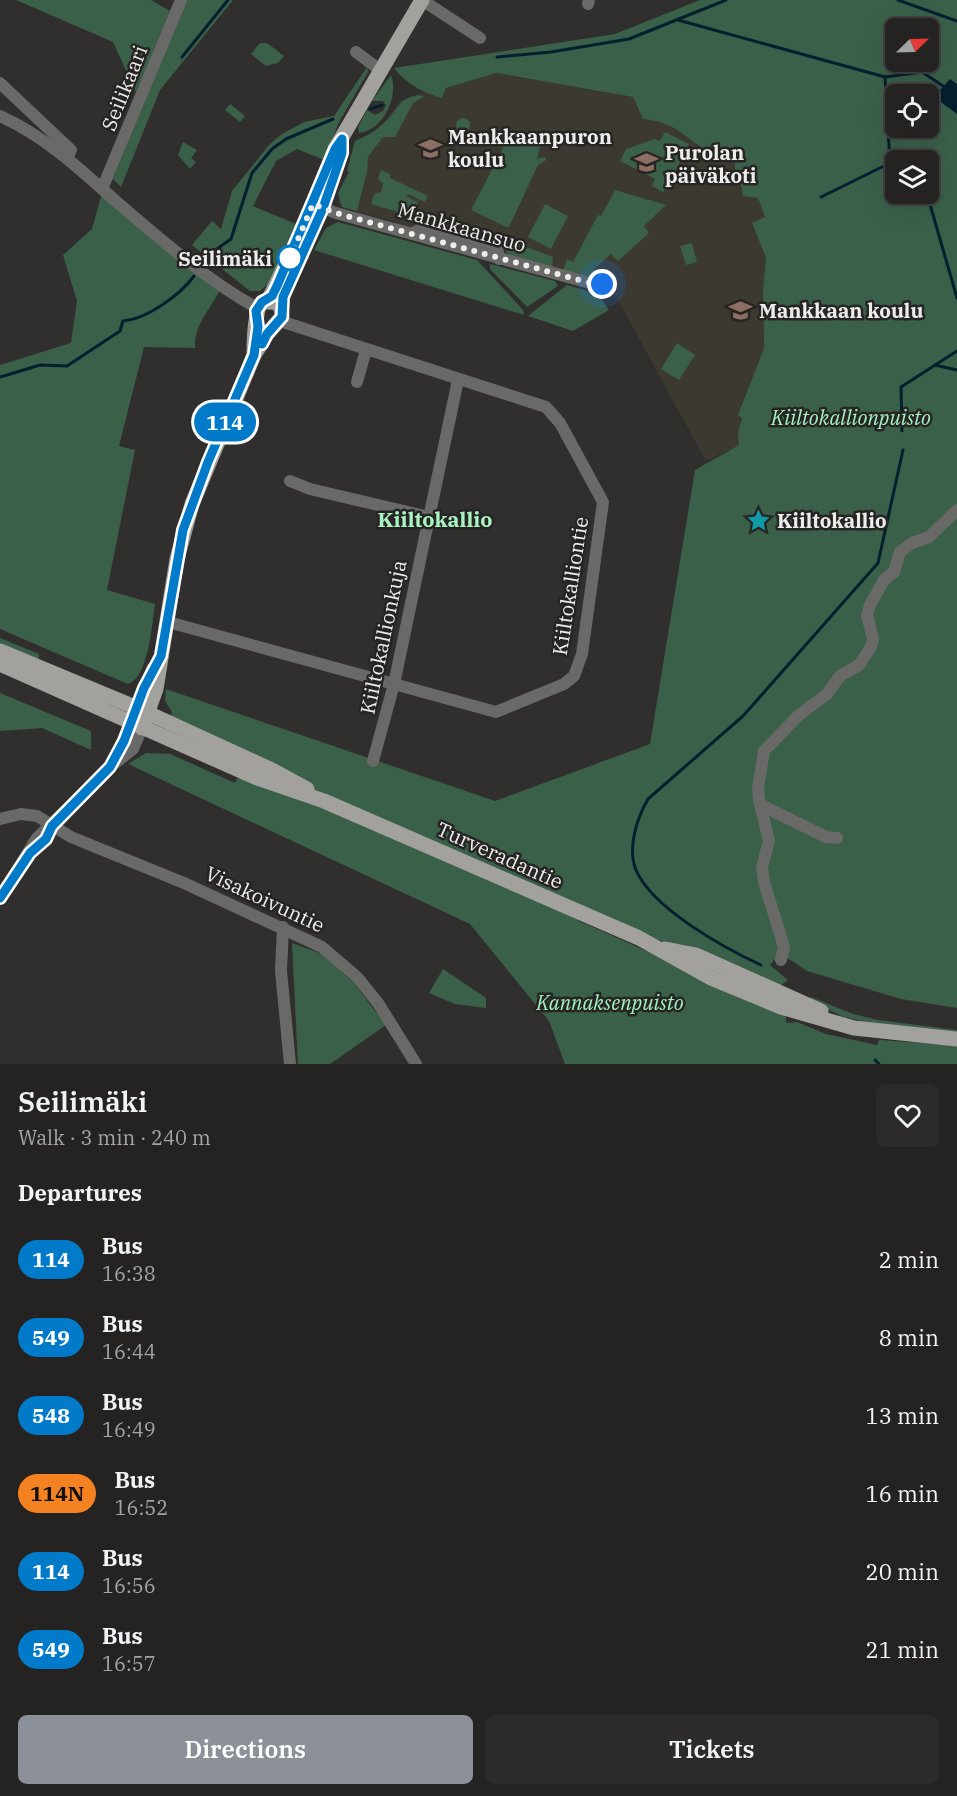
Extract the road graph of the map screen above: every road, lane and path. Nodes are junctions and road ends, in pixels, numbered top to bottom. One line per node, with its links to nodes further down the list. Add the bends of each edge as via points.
1 (181, 0): 9 (street, Seilikaari)
2 (422, 0): 3 (street); 5 (main road)
3 (480, 38)
4 (356, 52): 5 (street)
5 (380, 70): 10 (main road, via 335,149)
6 (0, 83): 8 (street, via 71,150)
7 (0, 117): 8 (street, via 52,145)
8 (67, 158): 9 (street)
9 (102, 189): 12 (street, via 229,291)
10 (318, 206): 11 (street, Mankkaansuo, via 499,259); 12 (main road)
11 (602, 284)
12 (270, 314): 13 (street, Kiiltokalliontie); 19 (main road, via 183,530)
13 (366, 350): 14 (street, Kiiltokalliontie); 15 (street)
14 (458, 380): 18 (street, Kiiltokallionkuja); 22 (street, Kiiltokalliontie, via 546,407 560,423 603,502 582,654 574,676 564,684 496,712)
15 (357, 382)
16 (290, 481): 18 (street)
17 (957, 510): 26 (street, via 929,537 900,552 894,572 884,580 870,605 867,615 873,639 859,665 840,676 827,694 764,751)
18 (429, 517): 22 (street, Kiiltokallionkuja)
19 (168, 622): 22 (street, Kiiltokalliontie); 23 (main road)
20 (0, 651): 23 (main road, Turveradantie)
21 (0, 664): 24 (main road, Turveradantie)
22 (394, 684): 25 (street, Kiiltokallionkuja)
23 (143, 711): 24 (main road); 27 (main road, Turveradantie, via 274,771)
24 (137, 726): 27 (main road, Turveradantie, via 257,778); 29 (street, via 110,767)
25 (372, 760)
26 (759, 800): 30 (street, via 763,806 826,837); 33 (street, via 769,841 762,867 764,882 784,947)
27 (324, 801): 34 (main road, Turveradantie, via 659,948 696,955 836,1017 900,1035)
28 (0, 819): 29 (street, Visakoivuntie, via 32,814)
29 (52, 826): 31 (street); 32 (street, Visakoivuntie)
30 (837, 838)
31 (0, 898)
32 (283, 927): 35 (street, via 281,971); 36 (street, Visakoivuntie, via 322,947 357,977)
33 (781, 960)
34 (957, 1039)
35 (290, 1064)
36 (416, 1064)

